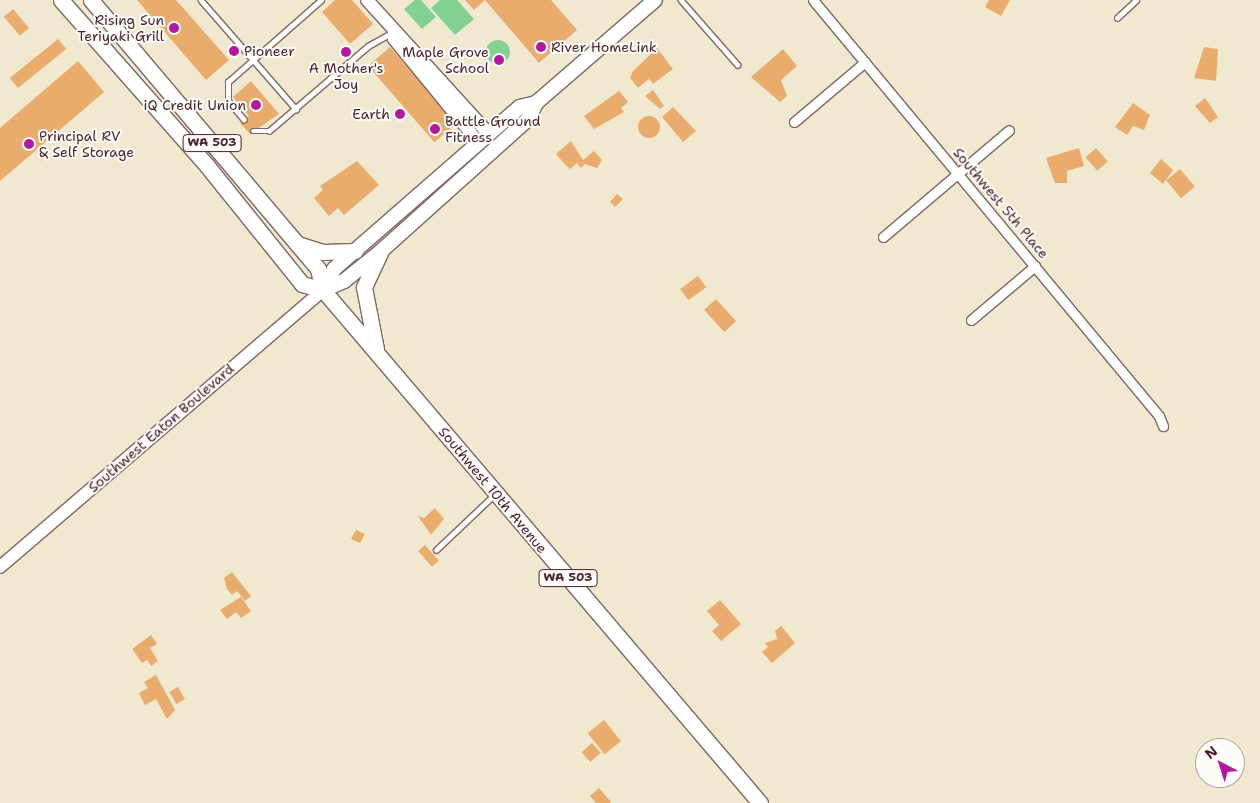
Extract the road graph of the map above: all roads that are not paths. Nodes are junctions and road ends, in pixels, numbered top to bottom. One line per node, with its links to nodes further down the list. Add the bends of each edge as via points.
1 (61, 0): 29 (highway, Southwest 10th Avenue / WA 503, via 208,167 302,284)
2 (91, 0): 25 (highway, Southwest 10th Avenue / WA 503)
3 (201, 0): 12 (lane)
4 (321, 0): 12 (lane)
5 (367, 0): 11 (main road)
6 (655, 0): 15 (main road, Southwest Eaton Boulevard)
7 (682, 0): 14 (lane)
8 (813, 0): 13 (street, Southwest 5th Place)
9 (1136, 0): 10 (lane)
10 (1117, 18)
11 (394, 32): 16 (lane, via 368,46); 21 (main road)
12 (253, 60): 16 (lane); 17 (lane, via 226,87 228,101)
13 (865, 62): 18 (street); 22 (street, Southwest 5th Place)
14 (738, 65)
15 (536, 103): 21 (main road, Southwest Eaton Boulevard, via 520,107); 23 (main road, Southwest Eaton Boulevard, via 528,119)
16 (296, 109): 20 (lane, via 269,131)
17 (244, 120)
18 (794, 122)
19 (1009, 130): 22 (street)
20 (253, 131)
21 (484, 139): 23 (main road, via 487,146 469,162); 26 (main road, Southwest Eaton Boulevard)
22 (958, 173): 24 (street); 28 (street, Southwest 5th Place)
23 (458, 181): 27 (main road, Southwest Eaton Boulevard)
24 (883, 237)
25 (297, 244): 26 (highway, via 323,252); 29 (highway, Southwest 10th Avenue / WA 503, via 318,269)
26 (355, 251): 29 (main road, Southwest Eaton Boulevard, via 334,269)
27 (380, 252): 29 (main road, Southwest Eaton Boulevard, via 344,282); 31 (highway, via 364,287)
28 (1035, 266): 30 (street); 32 (street, Southwest 5th Place)
29 (323, 290): 31 (highway, Southwest 10th Avenue / WA 503); 35 (main road, Southwest Eaton Boulevard)
30 (971, 320)
31 (377, 353): 33 (highway, Southwest 10th Avenue / WA 503)
32 (1163, 426)
33 (496, 493): 34 (lane); 36 (highway, Southwest 10th Avenue / WA 503)
34 (436, 550)
35 (0, 567)
36 (760, 803)

